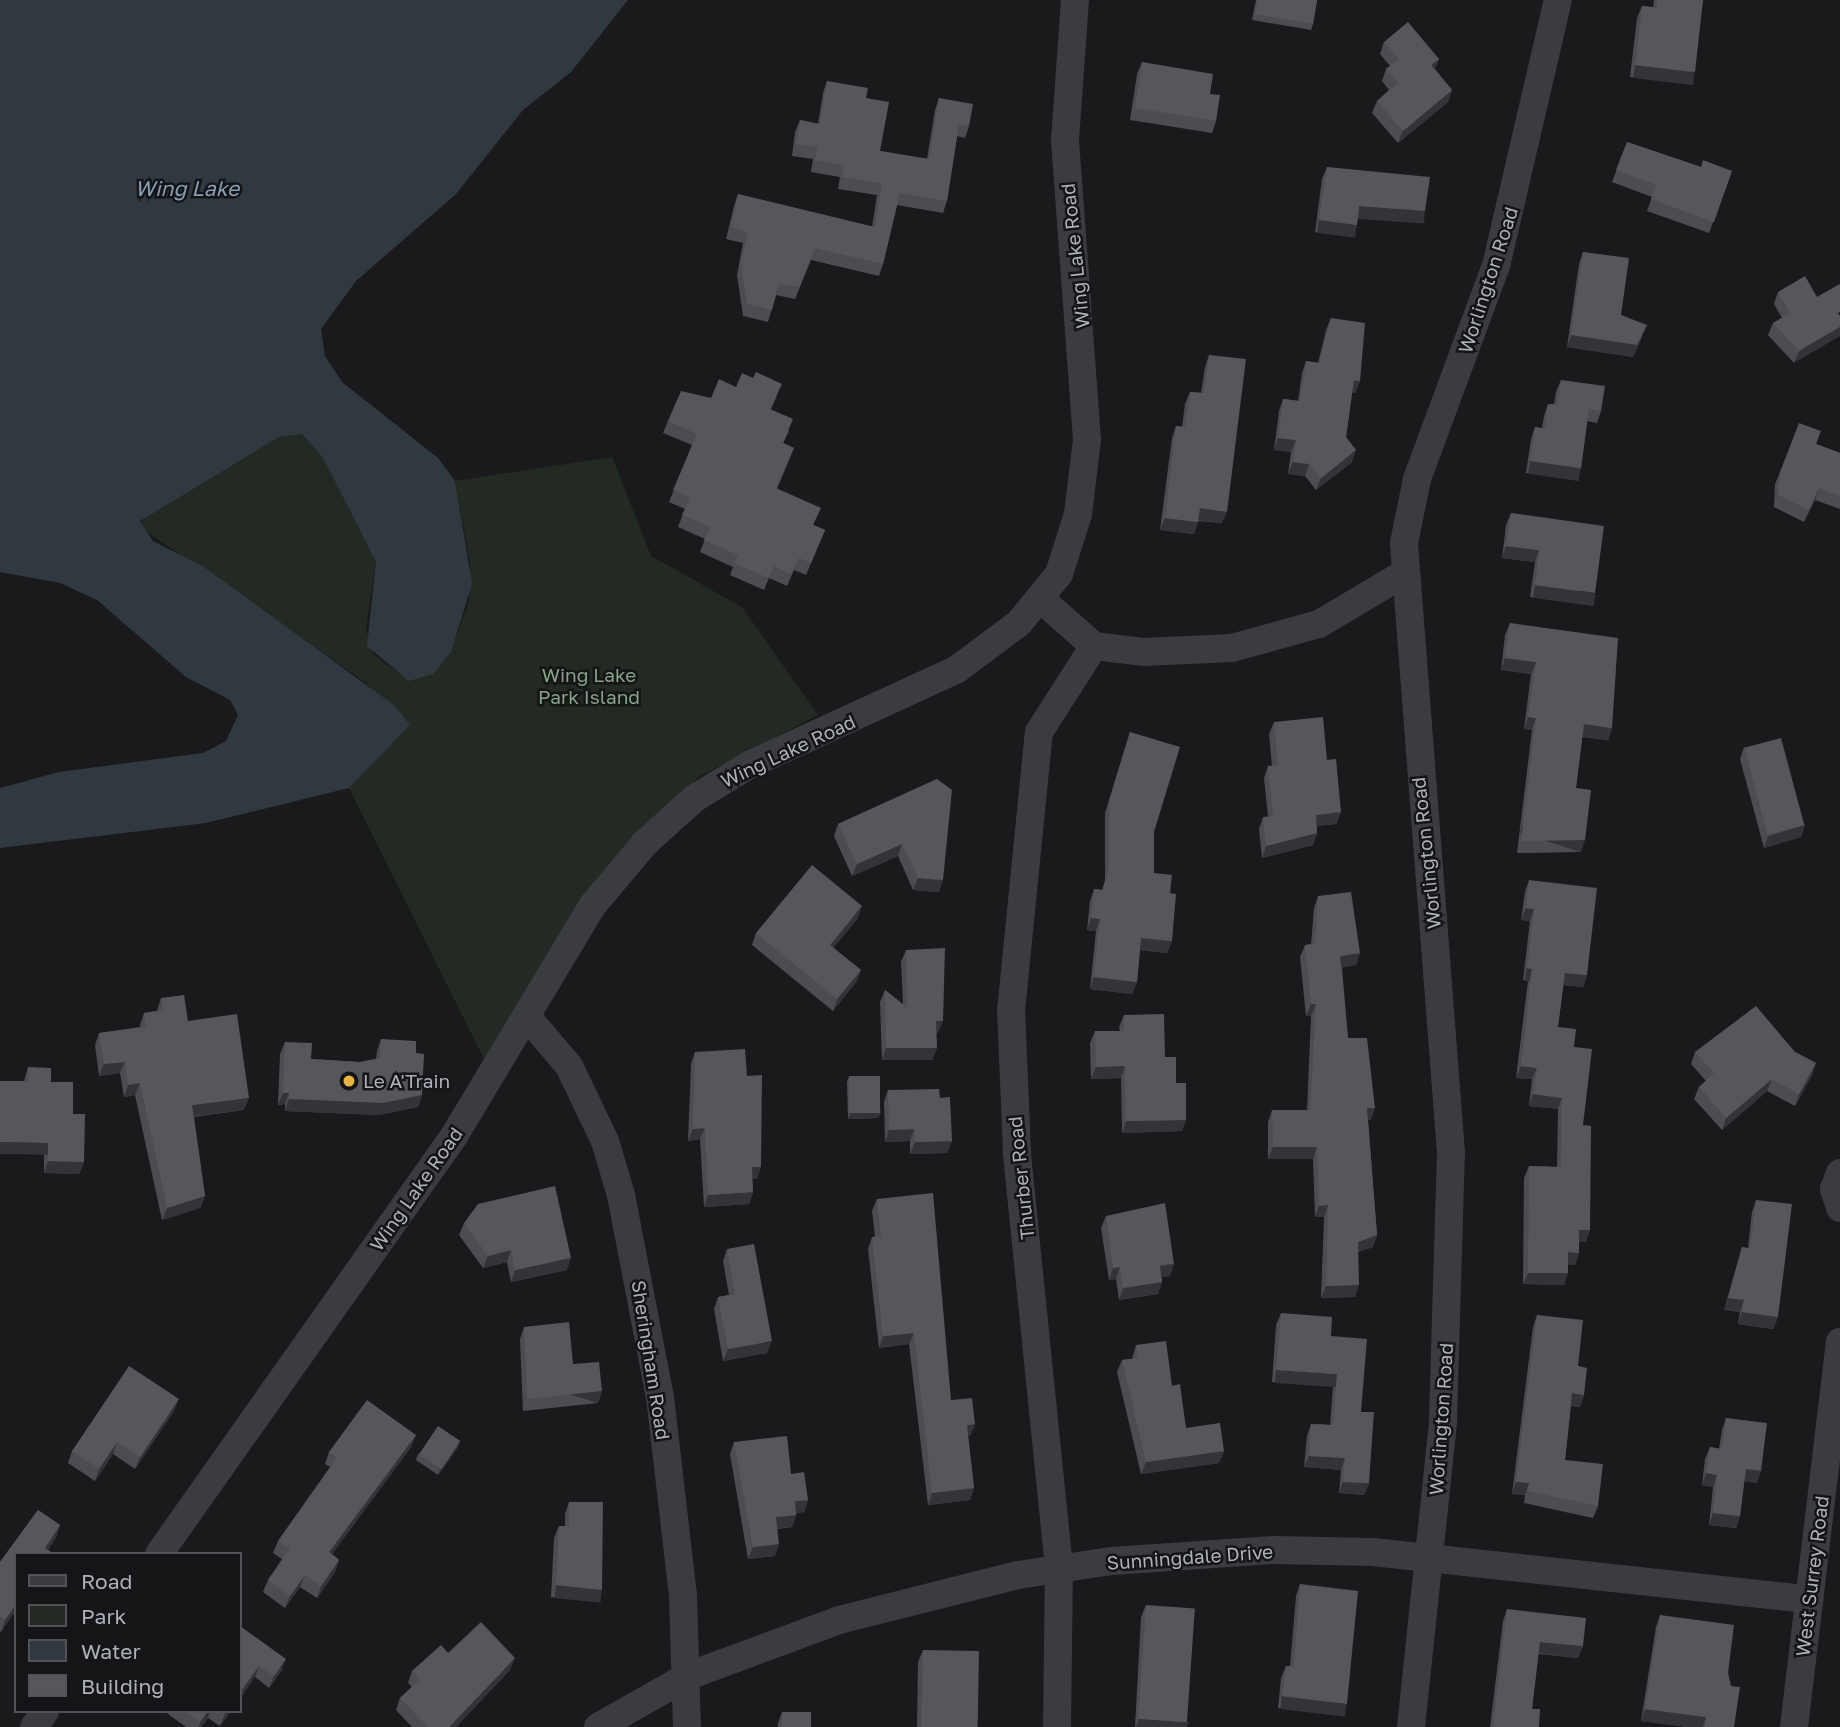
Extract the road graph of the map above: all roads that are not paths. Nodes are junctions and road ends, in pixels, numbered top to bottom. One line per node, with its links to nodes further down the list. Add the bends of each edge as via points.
1 (1075, 0): 4 (street, Wing Lake Road, via 1065,140 1087,440 1072,543)
2 (1558, 0): 3 (street, Worlington Road, via 1496,266 1417,479)
3 (1405, 573): 5 (street, via 1319,624 1258,645 1143,652); 11 (street, Worlington Road, via 1451,1153)
4 (1042, 600): 5 (street); 6 (street, Wing Lake Road, via 956,670 749,765 672,816 593,905)
5 (1094, 646): 12 (street, Thurber Road, via 1039,732 1012,1012 1017,1152)
6 (529, 1019): 10 (street, Wing Lake Road); 14 (street, Sheringham Road, via 569,1066 605,1141 621,1195 660,1397)
7 (1840, 1173): 8 (street, via 1834,1189)
8 (1840, 1208)
9 (1840, 1342): 13 (street, West Surrey Road)
10 (160, 1552)
11 (1432, 1558): 12 (street, Sunningdale Drive, via 1274,1550); 13 (street, Sunningdale Drive); 18 (street, Worlington Road)
12 (1059, 1568): 14 (street, Sunningdale Drive, via 839,1620); 17 (street, Thurber Road)
13 (1810, 1599): 19 (street, West Surrey Road)
14 (688, 1676): 15 (street, Sunningdale Drive); 16 (street, Sheringham Road)
15 (598, 1727)
16 (687, 1727)
17 (1057, 1727)
18 (1411, 1727)
19 (1794, 1727)

